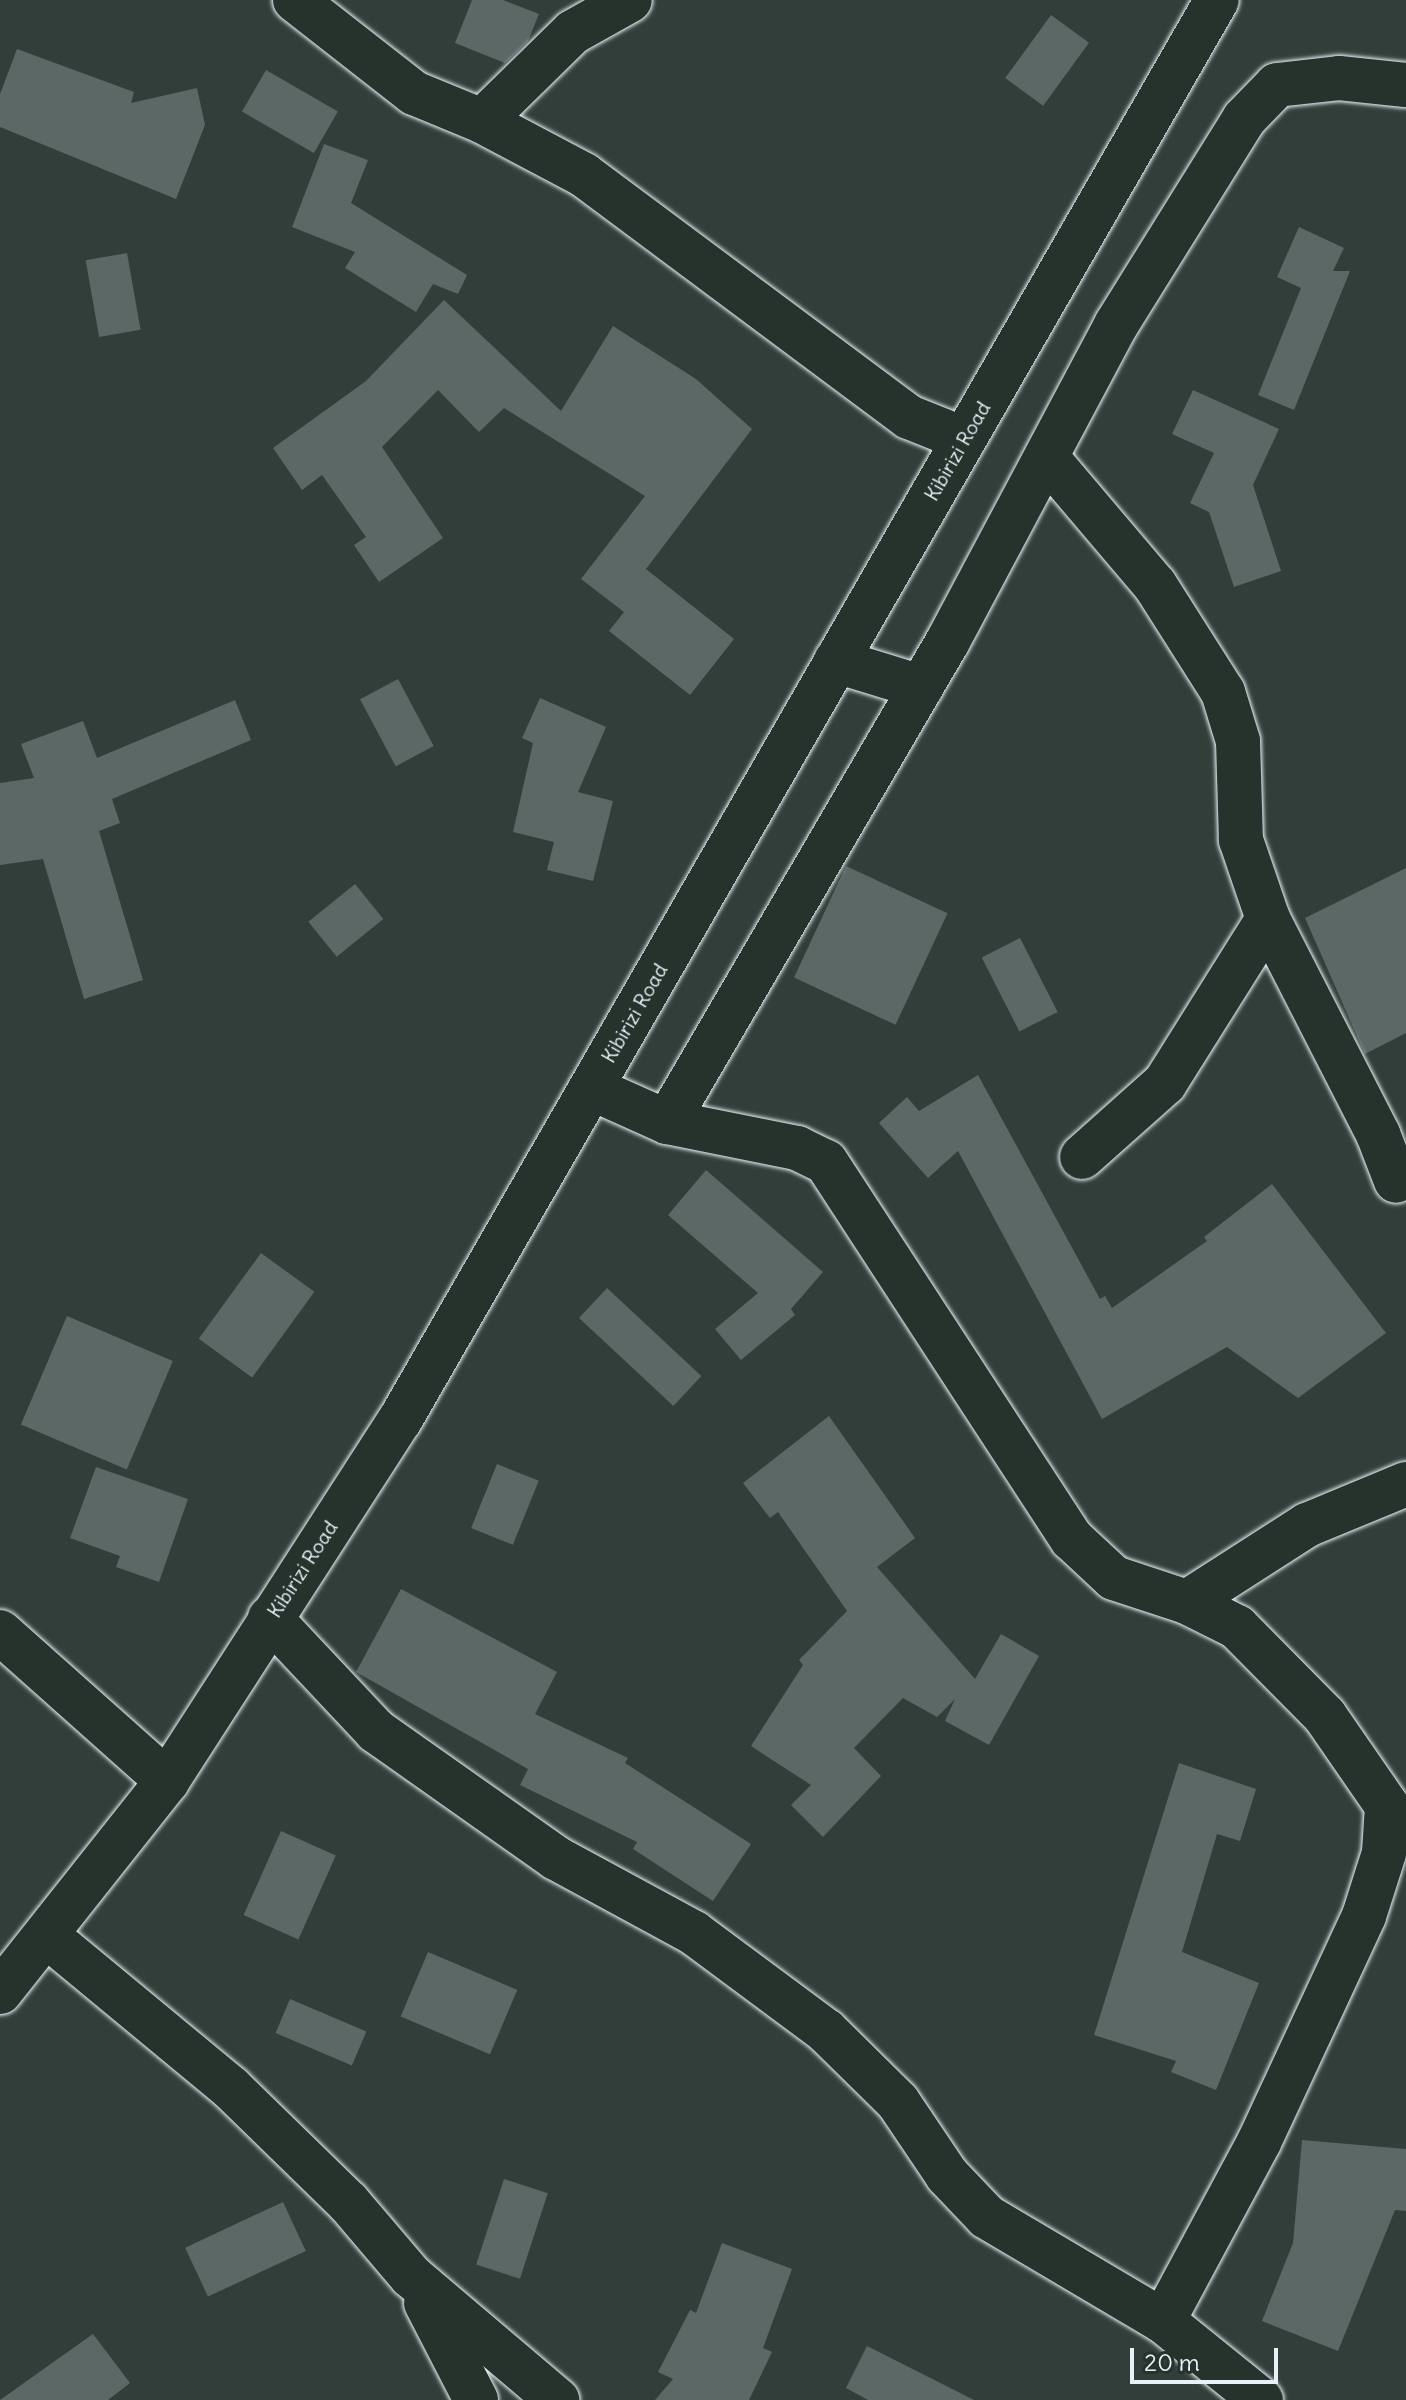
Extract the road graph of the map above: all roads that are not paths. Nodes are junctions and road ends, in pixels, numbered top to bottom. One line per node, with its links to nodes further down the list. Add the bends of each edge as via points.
1 (295, 0): 5 (street, via 414,93)
2 (630, 0): 5 (street, via 573,32)
3 (1206, 3): 6 (street, Kibirizi Road)
4 (1406, 85): 7 (street, via 1339,78 1277,85 1244,119 1116,325)
5 (482, 121): 6 (street, via 584,175 909,417)
6 (964, 439): 8 (street, Kibirizi Road)
7 (1048, 459): 9 (street); 10 (street, via 1155,585 1223,692 1238,741 1241,840)
8 (836, 661): 9 (street); 11 (street, Kibirizi Road)
9 (921, 687): 12 (street)
10 (1268, 919): 13 (street, via 1165,1083); 14 (street, via 1378,1134)
11 (591, 1088): 12 (street); 17 (street, Kibirizi Road, via 400,1420)
12 (667, 1122): 16 (street, via 797,1148 826,1162 1072,1539 1114,1578)
13 (1082, 1157)
14 (1396, 1181)
15 (1406, 1484): 16 (street, via 1307,1525)
16 (1187, 1602): 23 (street, via 1237,1627 1275,1661 1325,1716 1387,1806 1384,1853 1364,1916 1259,2142)
17 (270, 1618): 19 (street, Kibirizi Road); 23 (street, via 376,1731 556,1858 694,1933 826,2031 898,2102 947,2175 987,2217)
18 (0, 1632): 19 (street)
19 (167, 1781): 20 (street, Kibirizi Road)
20 (46, 1935): 21 (street, Kibirizi Road); 22 (street, via 231,2088 348,2202)
21 (0, 1992)
22 (411, 2276): 24 (street); 25 (street)
23 (1163, 2321): 26 (street)
24 (476, 2400)
25 (557, 2400)
26 (1261, 2400)

